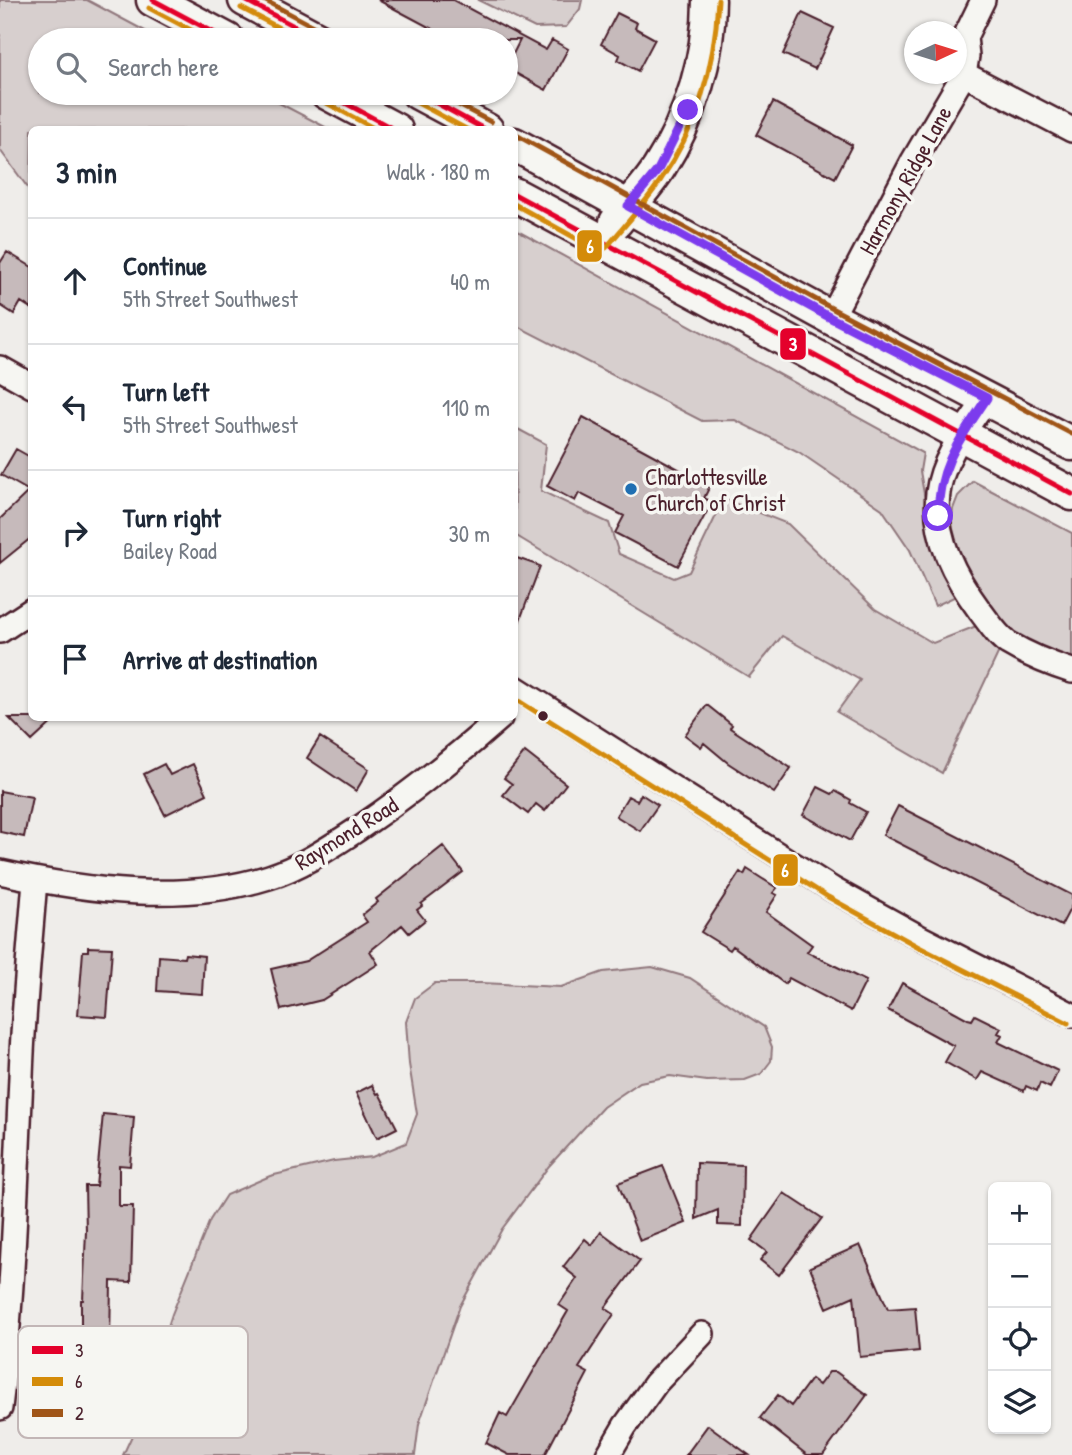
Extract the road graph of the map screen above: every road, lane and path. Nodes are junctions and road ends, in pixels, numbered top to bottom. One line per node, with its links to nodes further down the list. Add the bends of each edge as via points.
1 (153, 0): 5 (main road)
2 (245, 0): 6 (main road)
3 (709, 0): 17 (main road, via 703,62 688,110 658,170)
4 (983, 0): 7 (street, Harmony Ridge Lane)
5 (206, 28)
6 (298, 28)
7 (967, 33)
8 (967, 76): 14 (street)
9 (958, 84): 19 (street, Harmony Ridge Lane)
10 (349, 105): 12 (main road)
11 (440, 105): 13 (main road)
12 (389, 126)
13 (480, 126)
14 (1072, 130)
15 (518, 146): 17 (main road)
16 (518, 196): 18 (main road)
17 (628, 206): 18 (main road); 19 (main road)
18 (600, 242): 23 (main road)
19 (831, 318): 22 (main road)
20 (0, 368): 21 (street)
21 (28, 384)
22 (987, 398): 23 (street); 24 (main road)
23 (963, 435): 25 (main road); 28 (street, via 944,468 938,492 938,516 953,571 1006,642)
24 (1072, 444)
25 (1072, 494)
26 (28, 613): 27 (street)
27 (0, 631)
28 (1072, 671)
29 (518, 696): 33 (street, via 832,889)
30 (497, 721): 32 (street, Raymond Road, via 386,810 316,857 271,876 231,887 190,891 108,890)
31 (0, 872): 32 (street, Raymond Road)
32 (35, 880): 34 (street)
33 (1072, 1015)
34 (10, 1074): 36 (street, via 13,1265)
35 (702, 1334): 37 (street, via 656,1383)
36 (0, 1408)
37 (608, 1455)

